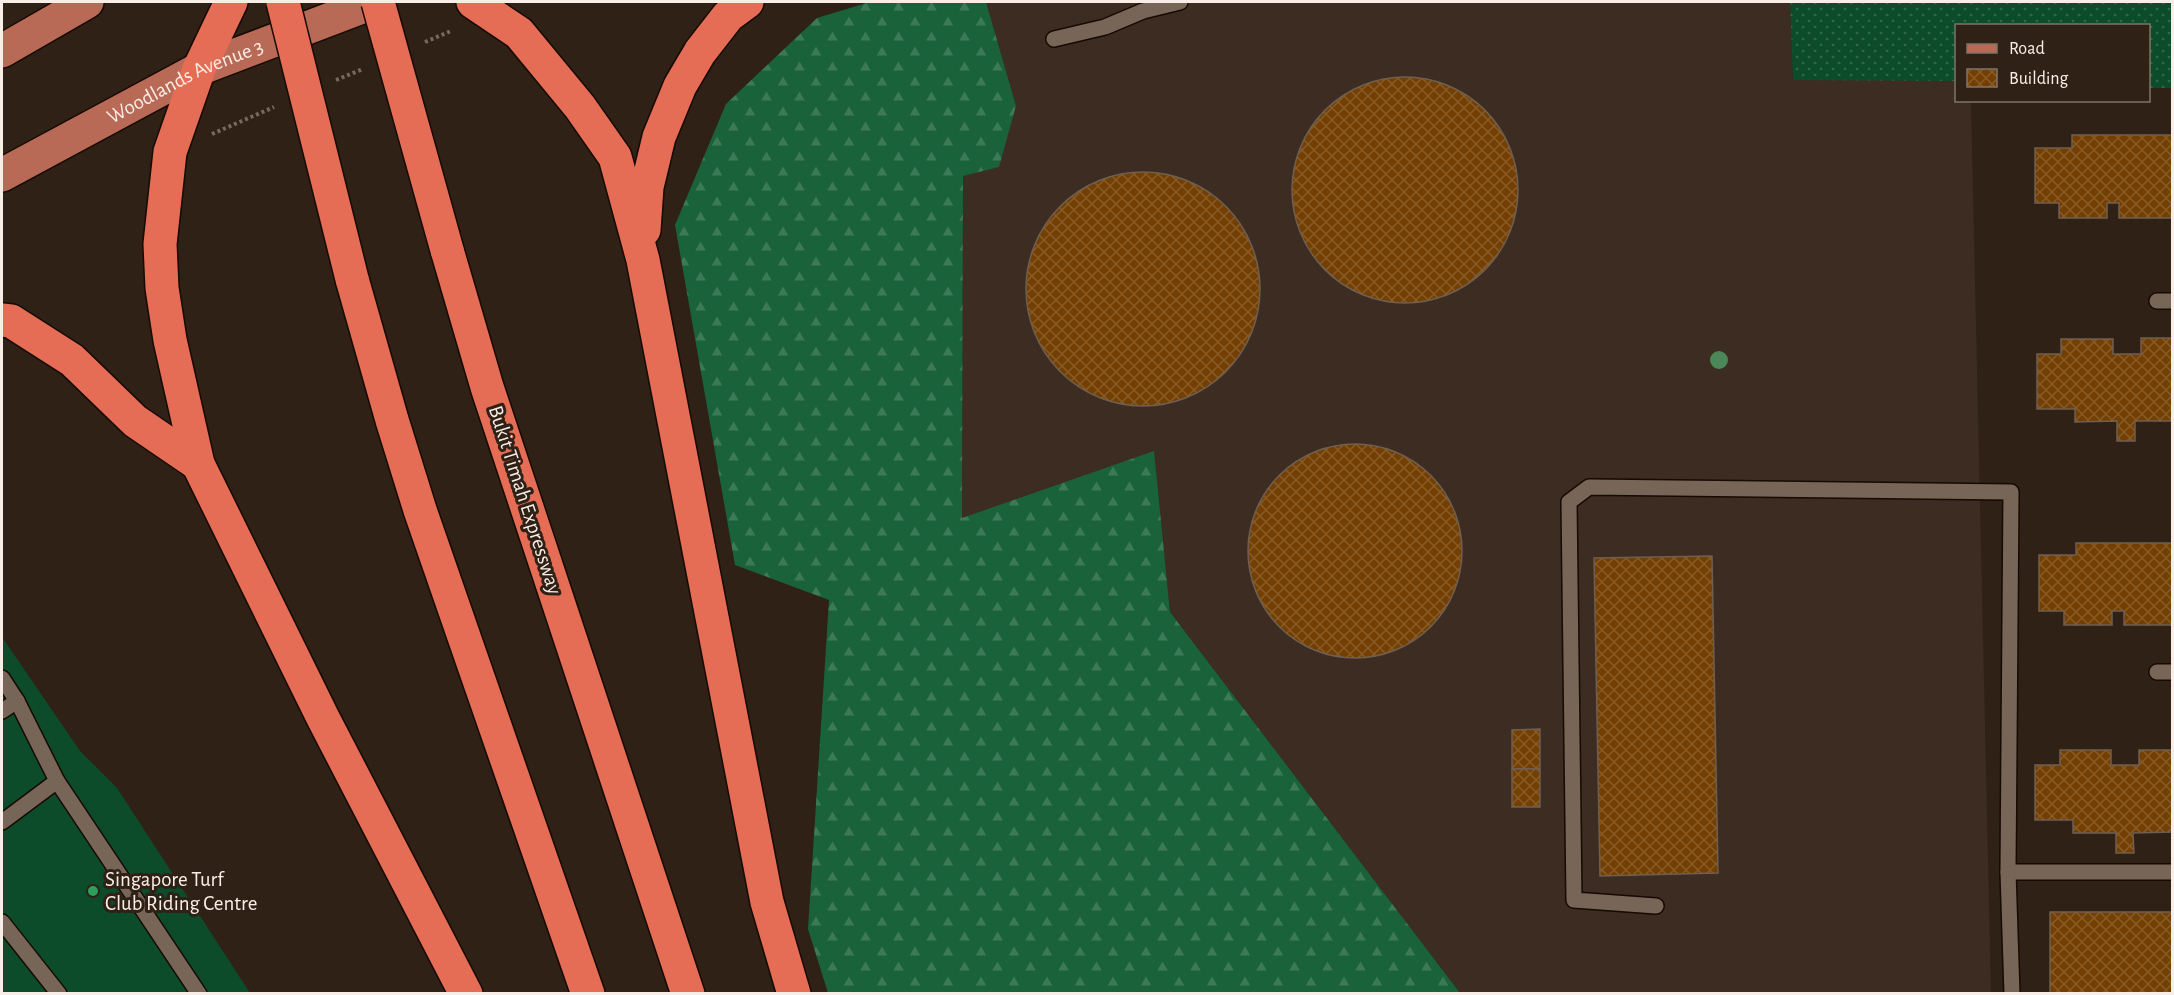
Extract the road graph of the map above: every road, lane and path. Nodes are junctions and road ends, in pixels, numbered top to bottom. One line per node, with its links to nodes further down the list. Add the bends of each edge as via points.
1 (87, 2): 9 (main road)
2 (231, 2): 10 (highway)
3 (283, 2): 31 (highway, bridge, via 352,279 392,420)
4 (376, 2): 10 (main road, Woodlands Avenue 3); 32 (highway, Bukit Timah Expressway, bridge, via 491,399)
5 (473, 2): 12 (highway, via 519,33 615,157)
6 (747, 2): 12 (highway, via 728,16 700,52 680,86 659,137 647,187)
7 (1180, 2): 8 (lane)
8 (1054, 39)
9 (2, 51)
10 (199, 69): 11 (main road, Woodlands Avenue 3); 16 (highway, via 170,152 160,243 170,340)
11 (2, 175)
12 (643, 260): 33 (highway, via 767,903)
13 (2172, 301): 14 (lane)
14 (2157, 302)
15 (2, 320): 16 (highway, via 10,321 72,360 135,421)
16 (198, 464): 30 (highway, via 323,718)
17 (2157, 672): 18 (lane)
18 (2172, 672)
19 (2, 678): 20 (lane)
20 (17, 701): 21 (lane); 22 (lane)
21 (2, 711)
22 (57, 782): 23 (lane); 29 (lane)
23 (2, 822)
24 (2008, 872): 25 (lane); 26 (lane, via 2011,492 1589,487 1569,502 1574,900); 34 (lane)
25 (2172, 872)
26 (1656, 906)
27 (2, 921): 28 (lane)
28 (59, 993)
29 (199, 993)
30 (466, 993)
31 (588, 993)
32 (688, 993)
33 (794, 993)
34 (2012, 993)

